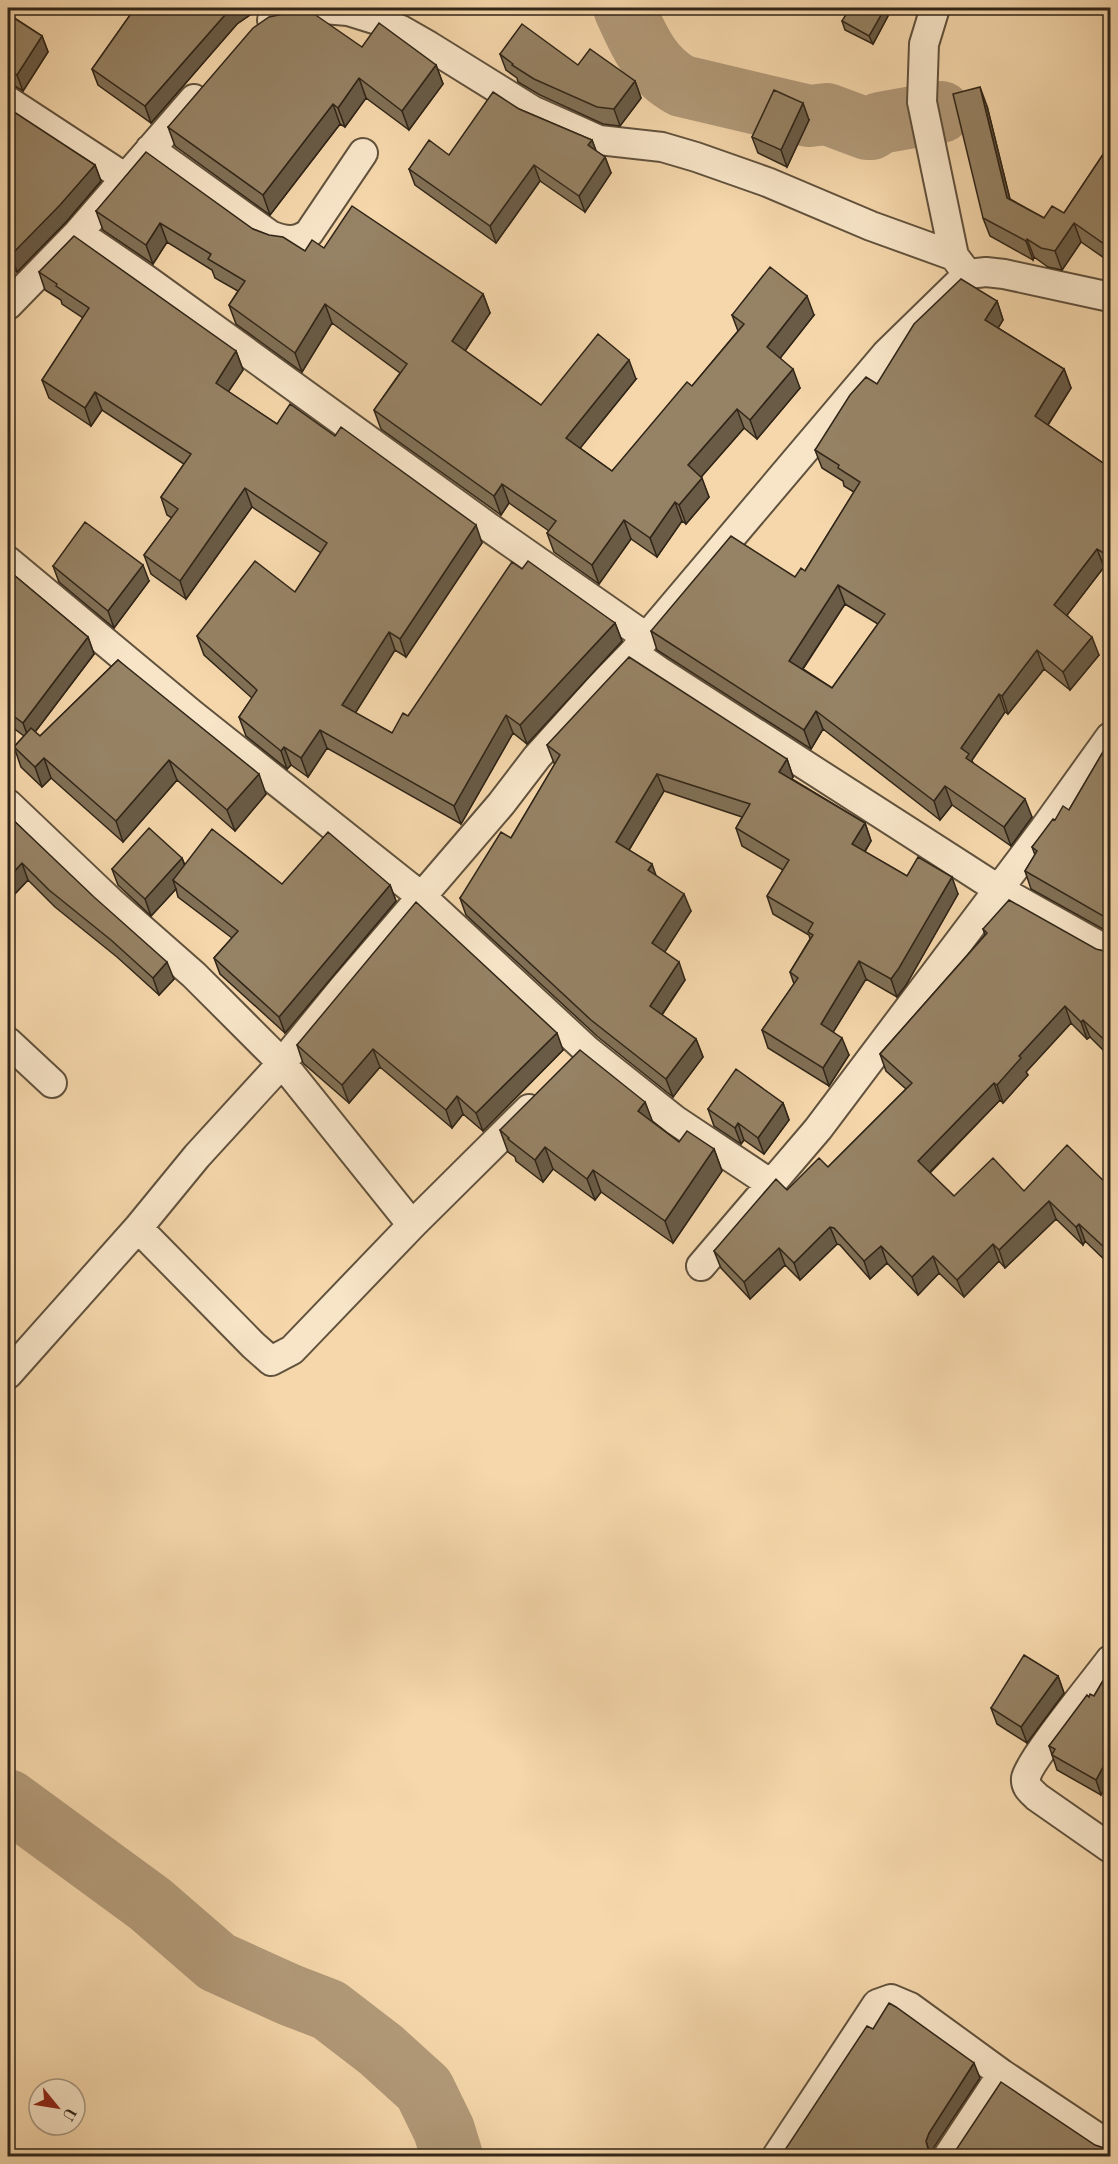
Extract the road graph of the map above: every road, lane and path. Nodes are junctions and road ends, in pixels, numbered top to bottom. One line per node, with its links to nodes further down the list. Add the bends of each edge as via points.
1 (935, 8): 9 (street, via 924,44 922,102)
2 (249, 35): 9 (street, via 269,21 324,9 377,20 420,41 532,110 599,140 662,147 696,157 767,182)
3 (213, 76): 5 (street)
4 (8, 101): 7 (street)
5 (150, 149): 6 (street, via 270,235 294,241 309,233); 7 (street)
6 (363, 153)
7 (124, 177): 8 (street)
8 (78, 233): 11 (street); 13 (street, via 487,526)
9 (961, 265): 10 (street); 13 (street)
10 (1110, 297)
11 (8, 305)
12 (8, 561): 17 (street)
13 (640, 645): 16 (street, via 679,684); 17 (street, via 544,750)
14 (1110, 737): 16 (street)
15 (8, 804): 20 (street, via 194,975)
16 (998, 889): 18 (street); 23 (street, via 818,1129)
17 (422, 897): 20 (street); 23 (street, via 579,1059)
18 (1110, 952)
19 (8, 1042): 21 (street)
20 (282, 1063): 24 (street); 25 (street)
21 (52, 1083)
22 (546, 1092): 24 (street)
23 (771, 1184): 26 (street)
24 (412, 1225): 25 (street, via 292,1350 271,1361)
25 (138, 1228): 27 (street)
26 (701, 1266)
27 (8, 1374)
28 (1110, 1660): 29 (street, via 1040,1754 1026,1780 1038,1797)
29 (1110, 1848)
30 (1002, 2074): 31 (street); 32 (street, via 910,2007 884,2000 877,2004); 33 (street)
31 (1110, 2146)
32 (777, 2157)
33 (948, 2157)

